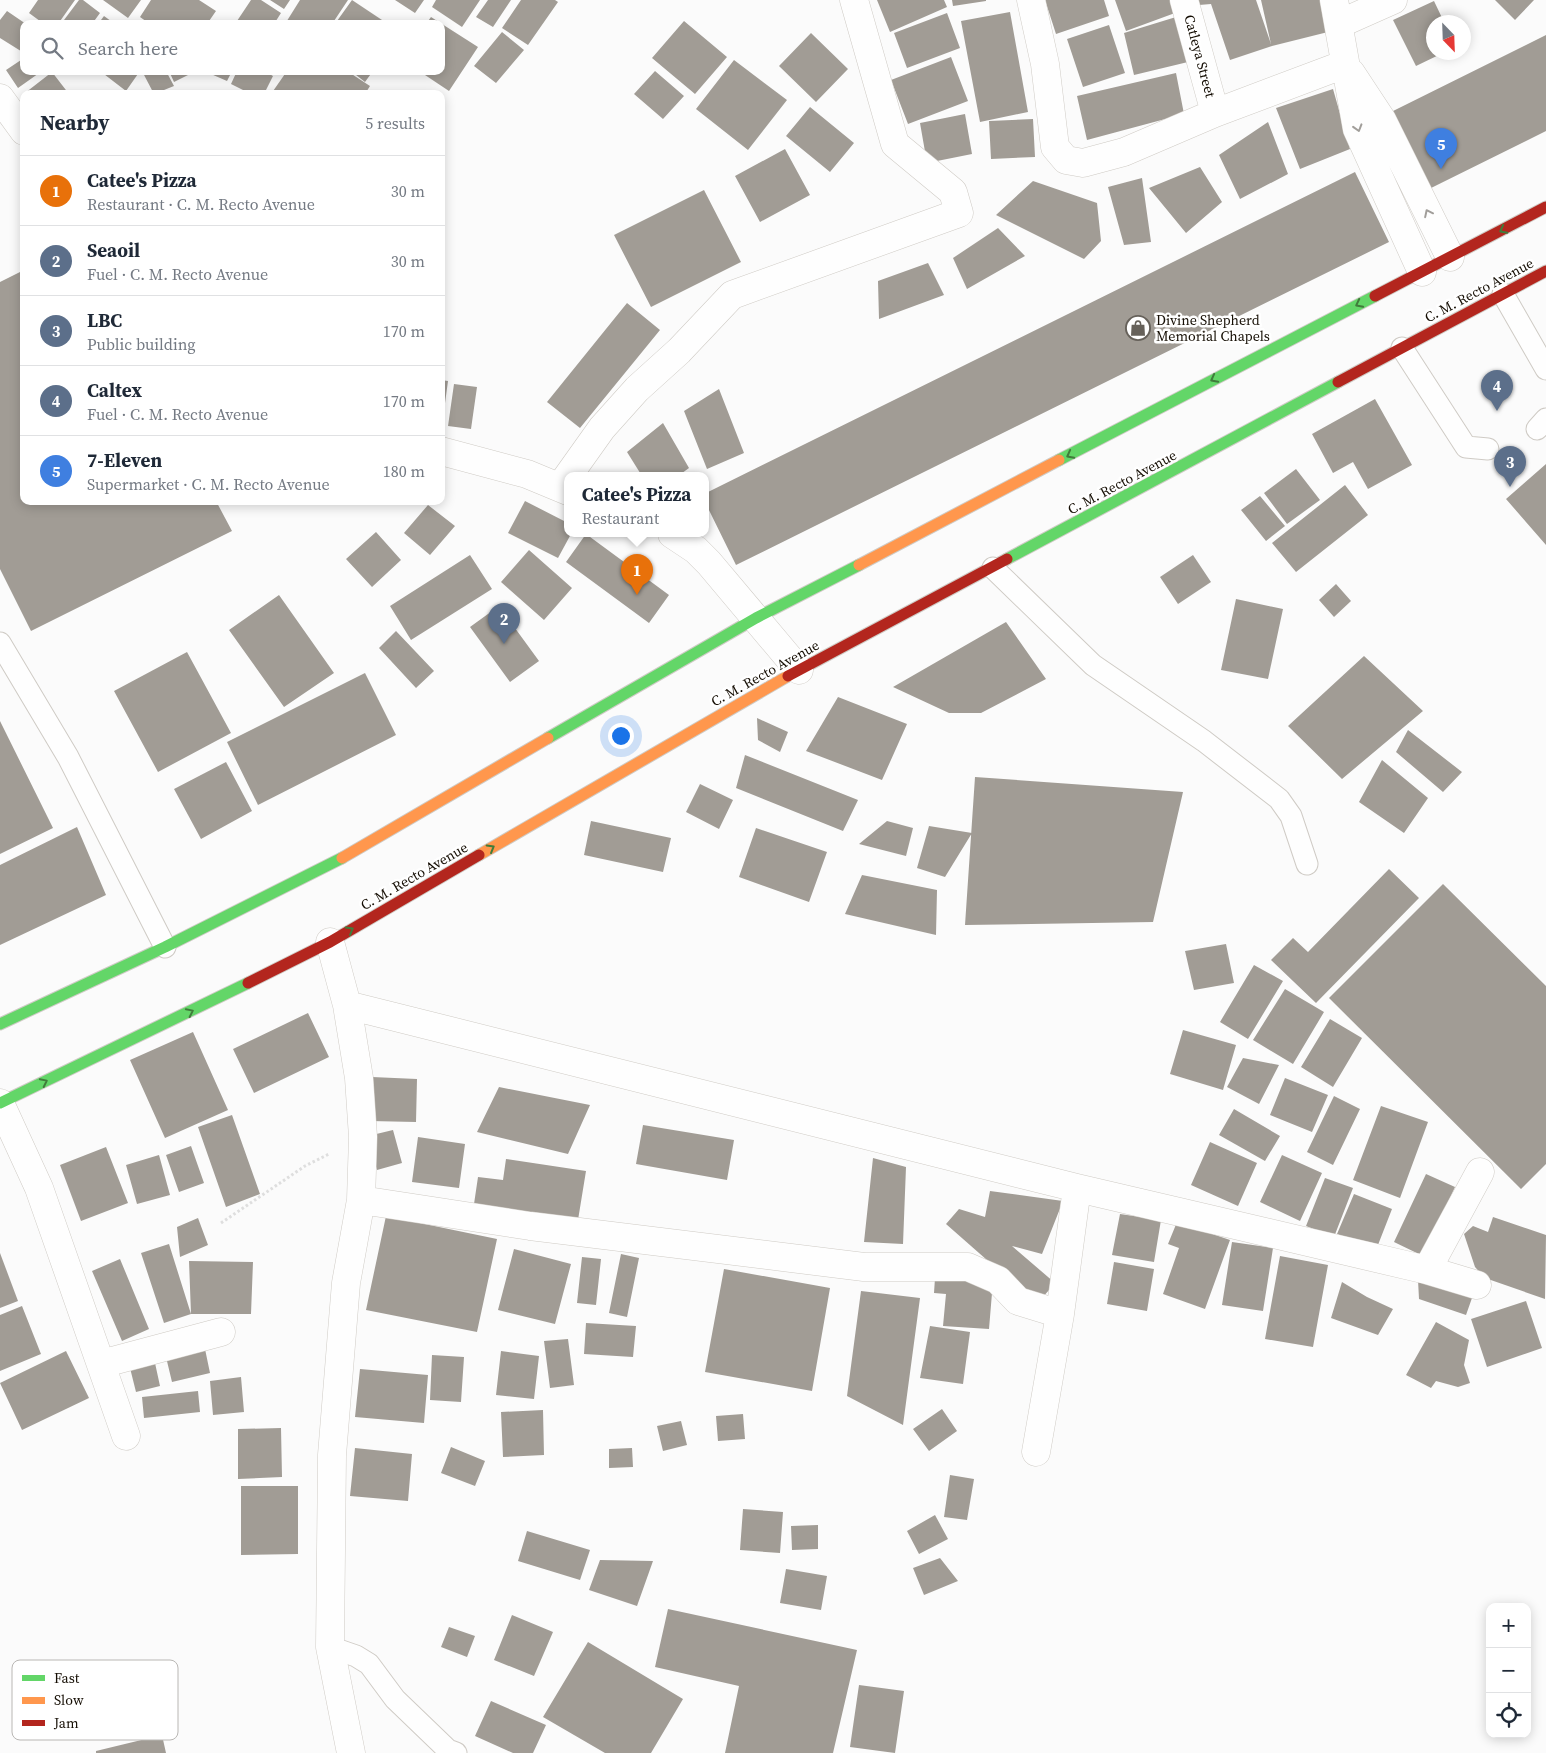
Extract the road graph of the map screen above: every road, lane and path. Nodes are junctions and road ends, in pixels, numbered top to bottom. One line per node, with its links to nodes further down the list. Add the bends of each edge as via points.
1 (854, 0): 19 (street, via 895,144 953,192 959,213 732,295 602,428)
2 (1031, 0): 8 (street, via 1045,64 1056,147 1066,160 1083,163 1124,152)
3 (1184, 0): 8 (street, Catleya Street)
4 (1393, 0): 5 (street)
5 (1336, 12): 6 (street)
6 (1345, 64): 8 (street); 11 (street, one-way to 6, via 1382,120); 13 (street, one-way to 13, via 1357,129)
7 (0, 98): 9 (street)
8 (1215, 113)
9 (20, 126)
10 (1546, 207): 11 (highway, one-way to 11)
11 (1450, 257): 13 (highway)
12 (1546, 271): 14 (highway, C. M. Recto Avenue)
13 (1422, 272): 23 (highway, one-way to 23)
14 (1503, 294): 15 (highway, C. M. Recto Avenue); 16 (lane)
15 (1402, 348): 17 (lane, via 1466,447); 22 (highway, C. M. Recto Avenue)
16 (1546, 368)
17 (1488, 450)
18 (445, 452): 20 (street, via 527,474)
19 (575, 472)
20 (564, 489)
21 (676, 537): 23 (street, via 696,550)
22 (993, 568): 25 (highway, C. M. Recto Avenue); 26 (lane, via 1093,666 1204,741 1279,799 1291,816)
23 (756, 618): 25 (street); 28 (highway, via 317,872)
24 (0, 643): 28 (lane, via 68,756)
25 (799, 670): 27 (highway, C. M. Recto Avenue, one-way to 25)
26 (1307, 864)
27 (330, 942): 29 (street); 31 (highway, C. M. Recto Avenue, one-way to 27)
28 (165, 947): 30 (highway)
29 (347, 1005): 32 (street, via 359,1078); 34 (street)
30 (0, 1024)
31 (0, 1103): 41 (street, via 39,1188)
32 (363, 1136): 35 (street); 36 (path, via 305,1166)
33 (1480, 1172): 37 (street)
34 (1077, 1188): 37 (street); 39 (street)
35 (361, 1200): 39 (street, via 530,1226 864,1266 968,1267 998,1280 1018,1301); 44 (street, via 346,1284 332,1456)
36 (221, 1223)
37 (1427, 1270): 38 (street)
38 (1476, 1284)
39 (1060, 1314): 43 (street)
40 (221, 1332): 41 (street)
41 (102, 1364): 42 (street)
42 (126, 1436)
43 (1036, 1452)
44 (330, 1647): 45 (street); 46 (lane, via 363,1659 395,1699 448,1750)
45 (351, 1753)
46 (456, 1753)

